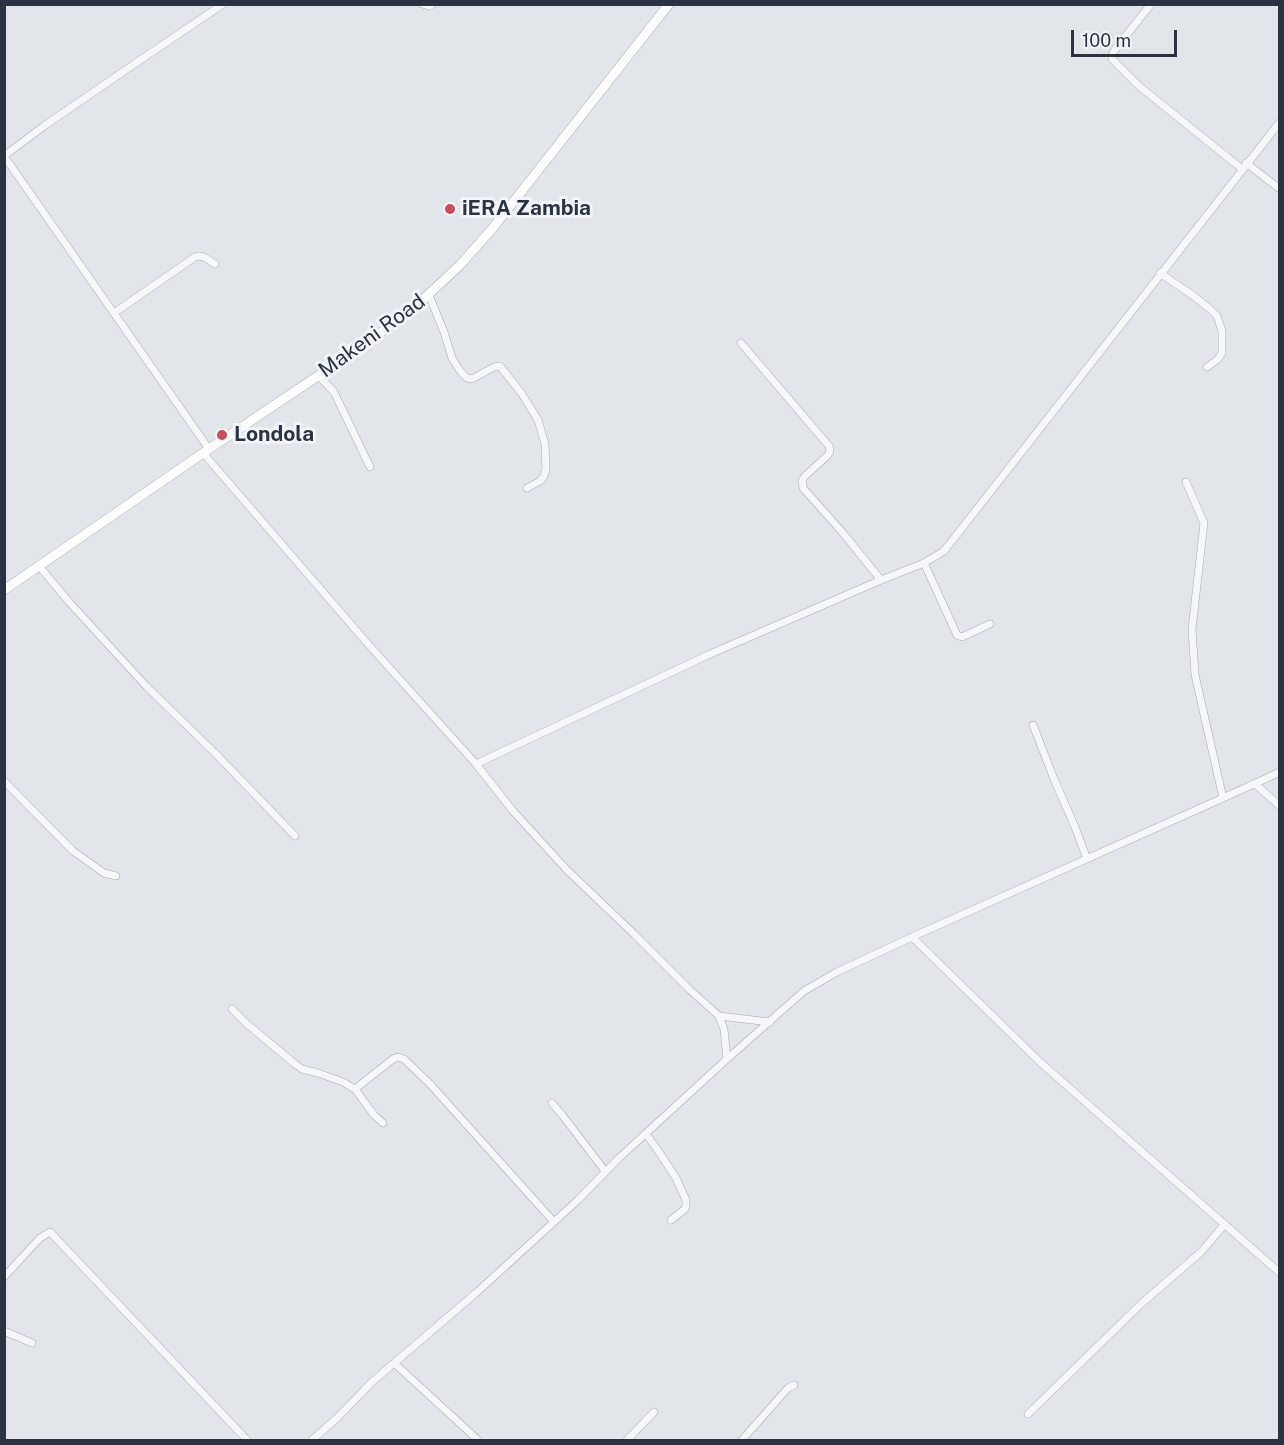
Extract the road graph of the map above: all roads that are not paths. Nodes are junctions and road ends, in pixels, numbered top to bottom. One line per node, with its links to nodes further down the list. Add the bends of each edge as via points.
1 (223, 4): 7 (street)
2 (422, 4): 3 (street)
3 (433, 4)
4 (669, 4): 12 (main road, Makeni Road, via 492,229)
5 (1151, 4): 8 (street, via 1112,59 1139,86)
6 (1280, 122): 8 (street)
7 (4, 156): 13 (street)
8 (1244, 166): 9 (street); 11 (street)
9 (1280, 189)
10 (215, 264): 13 (street, via 195,257)
11 (1160, 273): 15 (street, via 1217,316 1222,353); 21 (street, via 944,551)
12 (429, 295): 16 (main road, Makeni Road, via 400,320); 20 (street, via 460,371 472,379 500,366 533,410 543,434 546,469 540,481)
13 (114, 313): 17 (street)
14 (741, 343): 23 (street, via 829,446 828,455 804,477 803,488)
15 (1207, 367)
16 (318, 376): 17 (main road, Makeni Road); 18 (street, via 334,392)
17 (206, 451): 22 (main road, Makeni Road); 27 (street, via 368,644)
18 (370, 467)
19 (1186, 482): 31 (street, via 1204,523 1192,629 1195,675)
20 (527, 488)
21 (924, 563): 23 (street); 25 (street, via 957,635 962,637)
22 (39, 566): 24 (main road, Makeni Road); 33 (street, via 147,687)
23 (881, 580): 27 (street, via 708,655)
24 (4, 590)
25 (990, 624)
26 (1033, 725): 34 (street)
27 (476, 764): 38 (street, via 567,870)
28 (1280, 772): 30 (street)
29 (4, 781): 35 (street, via 73,851 104,873)
30 (1255, 783): 31 (street); 32 (street)
31 (1223, 798): 34 (street)
32 (1280, 806)
33 (295, 836)
34 (1087, 859): 36 (street)
35 (116, 876)
36 (912, 937): 39 (street, via 804,991); 48 (street, via 1041,1063)
37 (232, 1009): 41 (street, via 295,1065)
38 (719, 1016): 39 (street); 40 (street)
39 (770, 1022): 40 (street)
40 (727, 1059): 44 (street)
41 (356, 1089): 43 (street); 47 (street, via 393,1059 404,1059)
42 (552, 1103): 45 (street)
43 (383, 1123)
44 (646, 1134): 45 (street); 46 (street, via 686,1200 685,1209)
45 (605, 1172): 47 (street)
46 (671, 1220)
47 (554, 1222): 53 (street)
48 (1225, 1224): 49 (street); 56 (street, via 1201,1252 1141,1304)
49 (1280, 1273)
50 (4, 1277): 57 (street, via 50,1232)
51 (4, 1331): 52 (street)
52 (32, 1343)
53 (394, 1364): 58 (street); 59 (street)
54 (794, 1384): 61 (street)
55 (654, 1412): 60 (street)
56 (1028, 1414)
57 (247, 1440)
58 (312, 1440)
59 (478, 1440)
60 (627, 1440)
61 (742, 1440)

